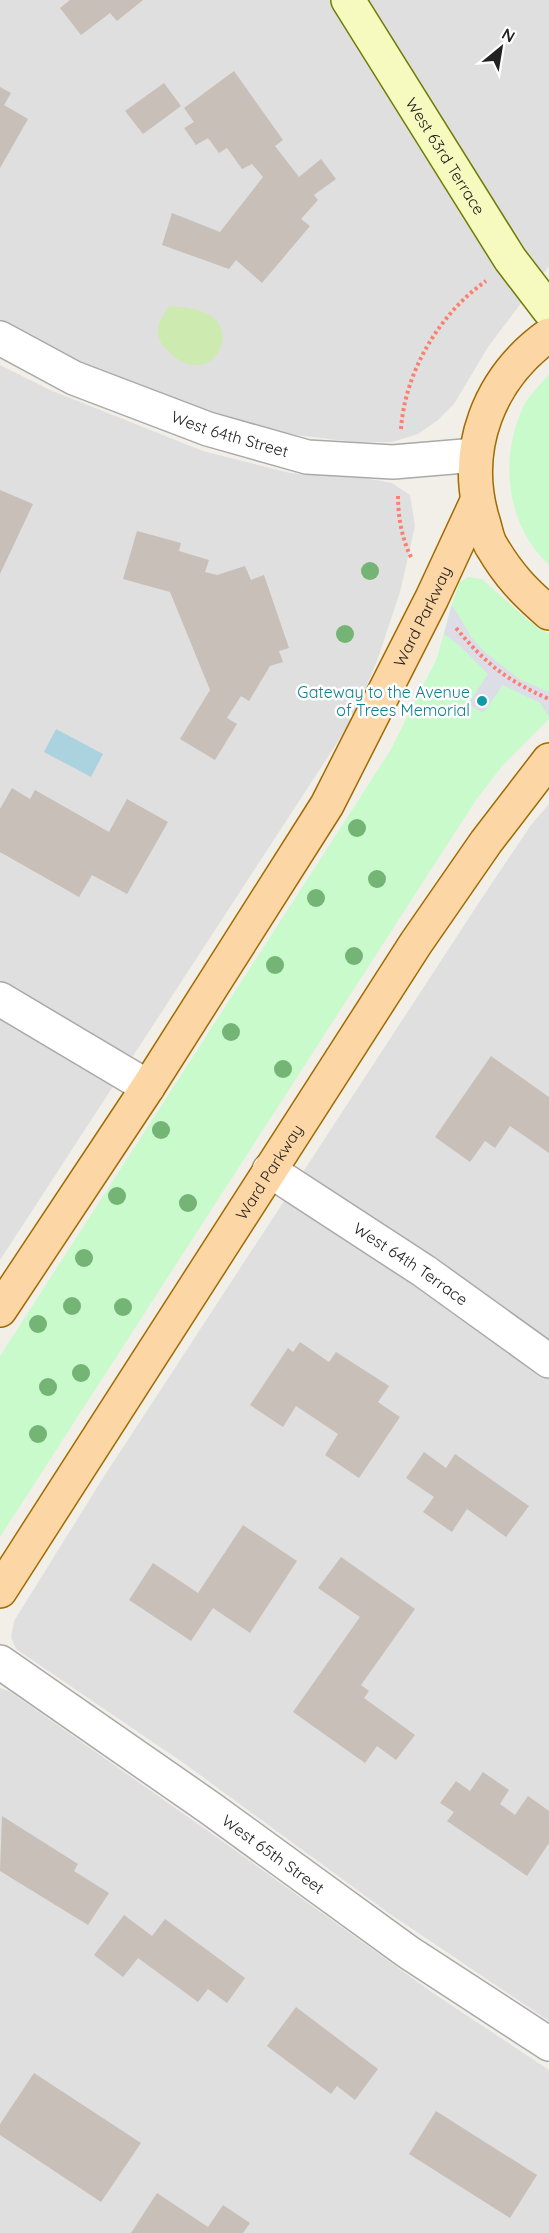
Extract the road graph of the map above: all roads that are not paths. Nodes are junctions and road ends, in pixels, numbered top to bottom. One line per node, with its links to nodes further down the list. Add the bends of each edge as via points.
1 (348, 0): 2 (street, West 63rd Terrace, via 510,259)
2 (549, 310)
3 (549, 335): 5 (main road, via 529,350 503,381 485,416)
4 (0, 338): 5 (street, West 64th Street, via 74,378 208,429 307,458 393,462)
5 (476, 455): 6 (main road)
6 (477, 501): 7 (main road, via 490,545 516,583); 10 (main road, Ward Parkway, via 327,805)
7 (549, 613)
8 (549, 760): 11 (main road, Ward Parkway, via 416,943)
9 (0, 999): 10 (street)
10 (148, 1087): 12 (main road, Ward Parkway)
11 (269, 1170): 13 (street, West 64th Terrace, via 424,1271); 14 (main road, Ward Parkway)
12 (0, 1310)
13 (549, 1361)
14 (0, 1591)
15 (0, 1662): 16 (street, West 65th Street, via 408,1952)
16 (549, 2044)

